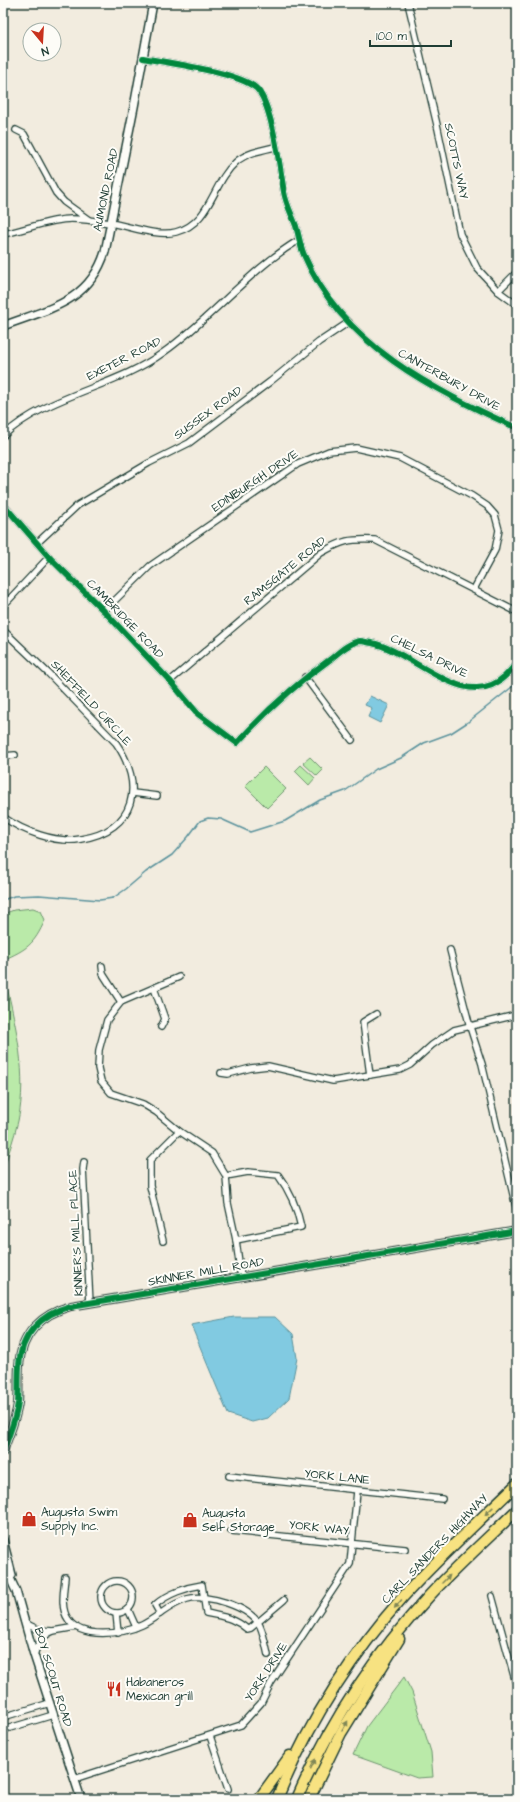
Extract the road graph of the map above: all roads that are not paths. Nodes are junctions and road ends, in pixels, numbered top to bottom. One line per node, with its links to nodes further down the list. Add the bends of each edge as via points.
1 (153, 3): 3 (street, AUMOND ROAD)
2 (408, 3): 11 (street, SCOTTS WAY, via 460,234 477,268)
3 (143, 58): 5 (street, CANTERBURY DRIVE, via 218,73 256,88 265,102); 7 (street, AUMOND ROAD)
4 (16, 130): 6 (street, via 24,134 56,193)
5 (275, 147): 7 (street, via 246,156 236,162 225,175 200,218 188,227 176,232 159,232); 9 (street, CANTERBURY DRIVE, via 285,196)
6 (89, 220): 7 (street); 8 (street, via 69,219)
7 (111, 223): 14 (street, AUMOND ROAD, via 100,267 83,290 38,314)
8 (3, 234)
9 (300, 240): 13 (street, CANTERBURY DRIVE, via 304,254 323,290); 16 (street, EXETER ROAD, via 282,250 249,277 163,353 105,383 40,411 17,424)
10 (517, 272): 11 (street)
11 (498, 292): 12 (street, SCOTTS WAY)
12 (517, 304)
13 (348, 322): 15 (street, CANTERBURY DRIVE, via 374,348 401,368); 18 (street, SUSSEX ROAD, via 189,443 78,505)
14 (3, 326)
15 (517, 428)
16 (3, 436)
17 (3, 504): 18 (street, CAMBRIDGE ROAD)
18 (37, 543): 19 (street, CAMBRIDGE ROAD)
19 (49, 556): 21 (street); 22 (street, CAMBRIDGE ROAD)
20 (474, 589): 22 (street, EDINBURGH DRIVE, via 495,550 499,530 491,510 472,496 400,458 356,448 329,451 298,464 150,566); 23 (street, RAMSGATE ROAD); 27 (street, RAMSGATE ROAD, via 374,540 338,543 321,553)
21 (3, 606)
22 (104, 611): 27 (street, CAMBRIDGE ROAD)
23 (517, 612)
24 (3, 630): 32 (street, SHEFFIELD CIRCLE, via 116,743 126,756 132,772)
25 (517, 661): 26 (street, CHELSA DRIVE, via 514,668 496,685 474,689 455,684 383,645 360,641 345,648)
26 (305, 677): 28 (street); 29 (street, CHELSA DRIVE)
27 (170, 681): 29 (street, CAMBRIDGE ROAD, via 198,714)
28 (352, 740)
29 (237, 742)
30 (15, 755): 31 (street)
31 (3, 756)
32 (133, 793): 33 (street); 34 (street, SHEFFIELD CIRCLE, via 132,800 122,817 109,830 80,840 35,834)
33 (157, 796)
34 (3, 817)
35 (450, 950): 43 (street)
36 (102, 966): 39 (street, via 103,974)
37 (179, 977): 38 (street)
38 (154, 988): 39 (street); 42 (street, via 165,1018)
39 (121, 1002): 46 (street, via 108,1020 99,1050 98,1068 101,1081 110,1093 143,1104)
40 (517, 1012): 43 (street, via 512,1016)
41 (376, 1014): 45 (street, via 363,1022)
42 (162, 1027)
43 (470, 1027): 45 (street, via 454,1030 444,1036 410,1065 400,1070); 49 (street, via 482,1064)
44 (221, 1072): 45 (street, via 228,1074 268,1066 333,1081)
45 (370, 1075)
46 (179, 1131): 48 (street, via 212,1153); 52 (street, via 150,1160 150,1186)
47 (84, 1162): 54 (street, KINNER'S MILL PLACE)
48 (226, 1176): 51 (street, via 228,1203); 51 (street, via 248,1172 278,1175 297,1209 301,1227)
49 (517, 1210)
50 (517, 1231): 53 (street, SKINNER MILL ROAD)
51 (236, 1240): 53 (street)
52 (163, 1241)
53 (241, 1277): 54 (street, SKINNER MILL ROAD)
54 (90, 1303): 55 (street, SKINNER MILL ROAD, via 58,1310 45,1316 34,1326 21,1353 18,1404)
55 (3, 1452)
56 (229, 1476): 58 (street, YORK LANE)
57 (517, 1484): 86 (highway, CARL SANDERS HIGHWAY, one-way to 86, via 402,1598 366,1642)
58 (357, 1490): 59 (street, YORK LANE); 63 (street, YORK DRIVE)
59 (442, 1499)
60 (517, 1510): 71 (highway, one-way to 60)
61 (231, 1531): 63 (street, YORK WAY)
62 (3, 1540): 67 (street)
63 (353, 1543): 64 (street, YORK WAY); 89 (street, YORK DRIVE, via 350,1564 261,1703 241,1725)
64 (405, 1549)
65 (3, 1562): 67 (street, BOY SCOUT ROAD)
66 (65, 1577): 77 (street, via 65,1612 68,1620)
67 (16, 1591): 75 (street, BOY SCOUT ROAD)
68 (492, 1596): 83 (street)
69 (203, 1598): 74 (street, via 187,1599); 74 (street, via 202,1586 190,1587 155,1605); 76 (street, via 231,1604 253,1616); 76 (street, via 206,1612 223,1616 247,1629)
70 (284, 1600): 76 (street)
71 (418, 1608): 95 (highway, one-way to 71, via 318,1753 348,1702 374,1663); 96 (highway, one-way to 71, via 344,1728)
72 (128, 1609): 73 (street); 73 (street, via 133,1597 130,1587 123,1581 110,1582 102,1589 100,1598 106,1610); 78 (street)
73 (116, 1613): 80 (street)
74 (160, 1614): 78 (street)
75 (24, 1620): 79 (street, via 29,1626); 81 (street, BOY SCOUT ROAD)
76 (258, 1622): 82 (street)
77 (76, 1626): 79 (street); 80 (street, via 89,1632)
78 (136, 1627): 80 (street)
79 (53, 1631): 81 (street, via 46,1634 38,1644)
80 (118, 1633)
81 (34, 1655): 84 (street, BOY SCOUT ROAD)
82 (268, 1656)
83 (517, 1687)
84 (50, 1703): 85 (street, BOY SCOUT ROAD); 87 (street)
85 (53, 1714): 88 (street); 90 (street, BOY SCOUT ROAD)
86 (317, 1716): 93 (highway); 94 (highway, CARL SANDERS HIGHWAY)
87 (3, 1717)
88 (3, 1730)
89 (210, 1736): 90 (street, YORK DRIVE); 91 (street)
90 (74, 1779): 92 (street, BOY SCOUT ROAD)
91 (228, 1789)
92 (81, 1799)
93 (259, 1799)
94 (277, 1799)
95 (297, 1799)
96 (309, 1799)

